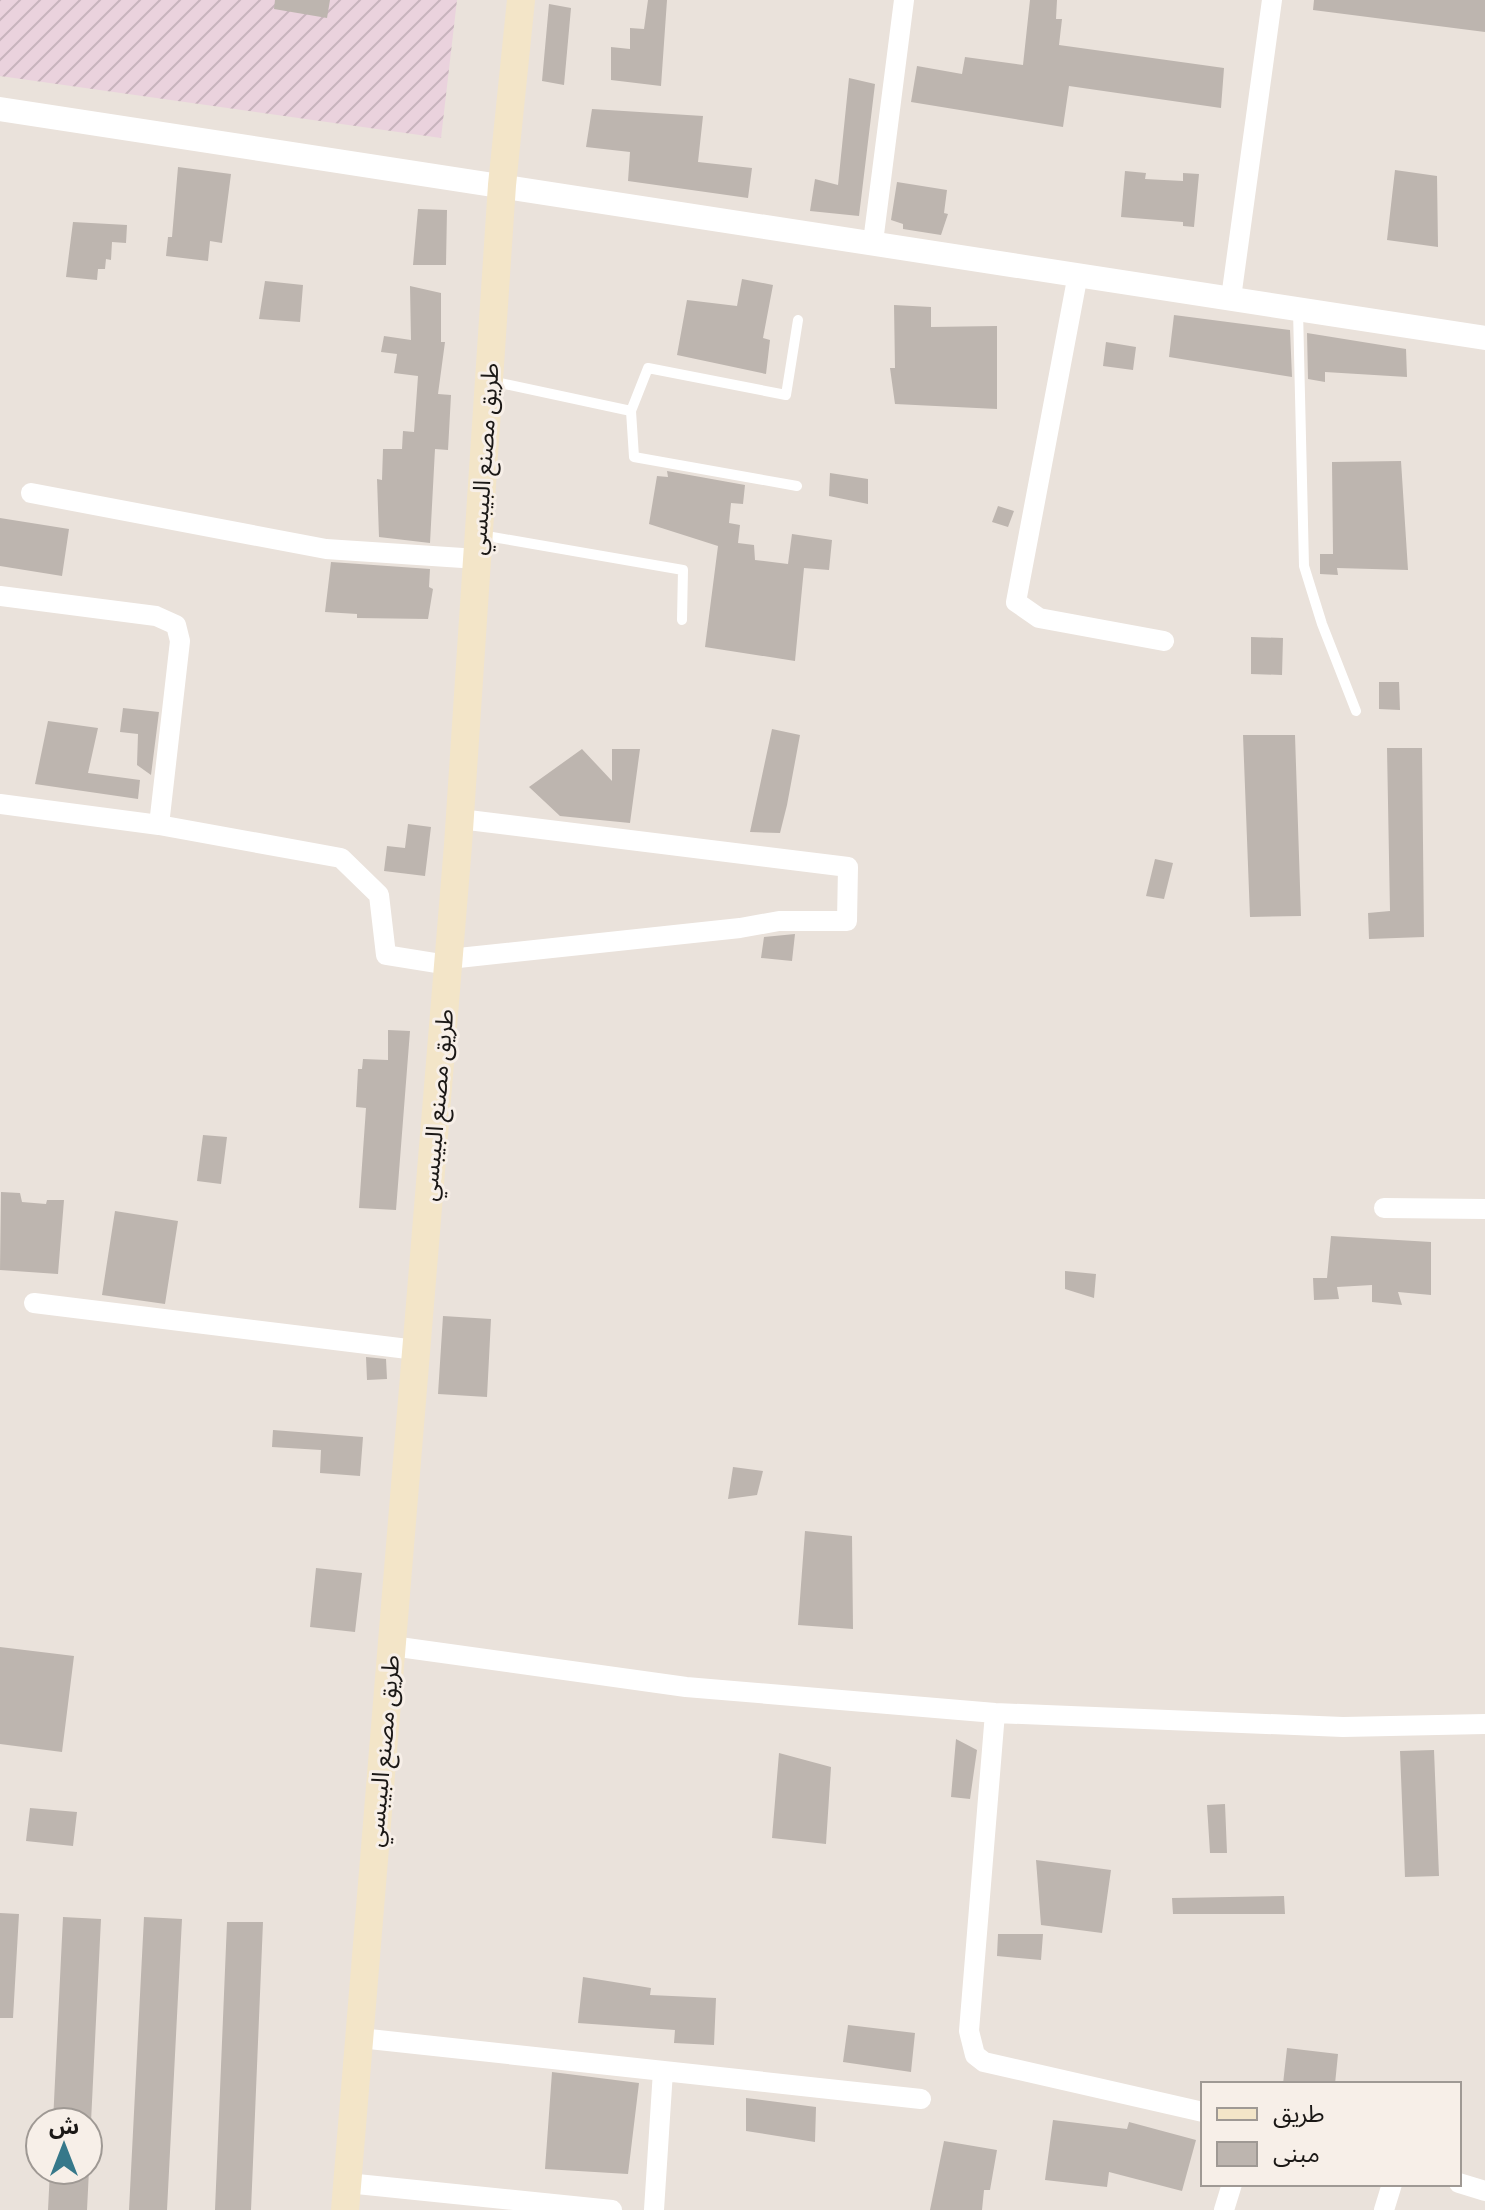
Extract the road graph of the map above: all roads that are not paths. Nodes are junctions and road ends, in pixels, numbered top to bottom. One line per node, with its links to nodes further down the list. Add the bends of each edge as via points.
1 (521, 0): 5 (main road, طريق مصنع البيبسي)
2 (904, 0): 6 (street)
3 (1272, 0): 8 (street)
4 (0, 109): 5 (street)
5 (502, 185): 6 (street); 12 (main road, طريق مصنع البيبسي)
6 (873, 242): 7 (street)
7 (1078, 274): 8 (street); 19 (street, via 1016,602 1039,618)
8 (1231, 298): 9 (street)
9 (1298, 308): 11 (street); 20 (lane, via 1304,566)
10 (798, 320): 13 (lane, via 786,395 648,368)
11 (1485, 338)
12 (489, 381): 13 (lane); 16 (main road, طريق مصنع البيبسي)
13 (631, 411): 14 (lane, via 634,457)
14 (797, 486)
15 (31, 493): 16 (street, via 326,549)
16 (478, 547): 18 (lane, via 683,570); 22 (main road, طريق مصنع البيبسي)
17 (0, 596): 23 (street, via 156,616 176,625 180,641)
18 (682, 620)
19 (1164, 641)
20 (1356, 711)
21 (0, 804): 23 (street)
22 (460, 819): 24 (main road, طريق مصنع البيبسي); 24 (street, via 848,867 847,921 779,921)
23 (159, 825): 24 (street, via 341,858 379,895 386,955)
24 (448, 962): 28 (main road, طريق مصنع البيبسي)
25 (1384, 1208): 26 (street)
26 (1485, 1209)
27 (34, 1303): 28 (street)
28 (416, 1350): 29 (main road, طريق مصنع البيبسي)
29 (392, 1646): 30 (street, via 686,1687); 32 (main road, طريق مصنع البيبسي)
30 (995, 1713): 31 (street, via 1343,1727); 35 (street, via 969,2031 975,2055 984,2062)
31 (1485, 1724)
32 (360, 2038): 33 (street); 40 (main road, طريق مصنع البيبسي)
33 (663, 2071): 34 (street); 42 (street)
34 (921, 2099)
35 (1201, 2112)
36 (1461, 2184): 39 (street)
37 (1231, 2186): 43 (street)
38 (1391, 2186): 44 (street)
39 (1485, 2191)
40 (346, 2197): 41 (street)
41 (612, 2210)
42 (654, 2210)
43 (1224, 2210)
44 (1384, 2210)

